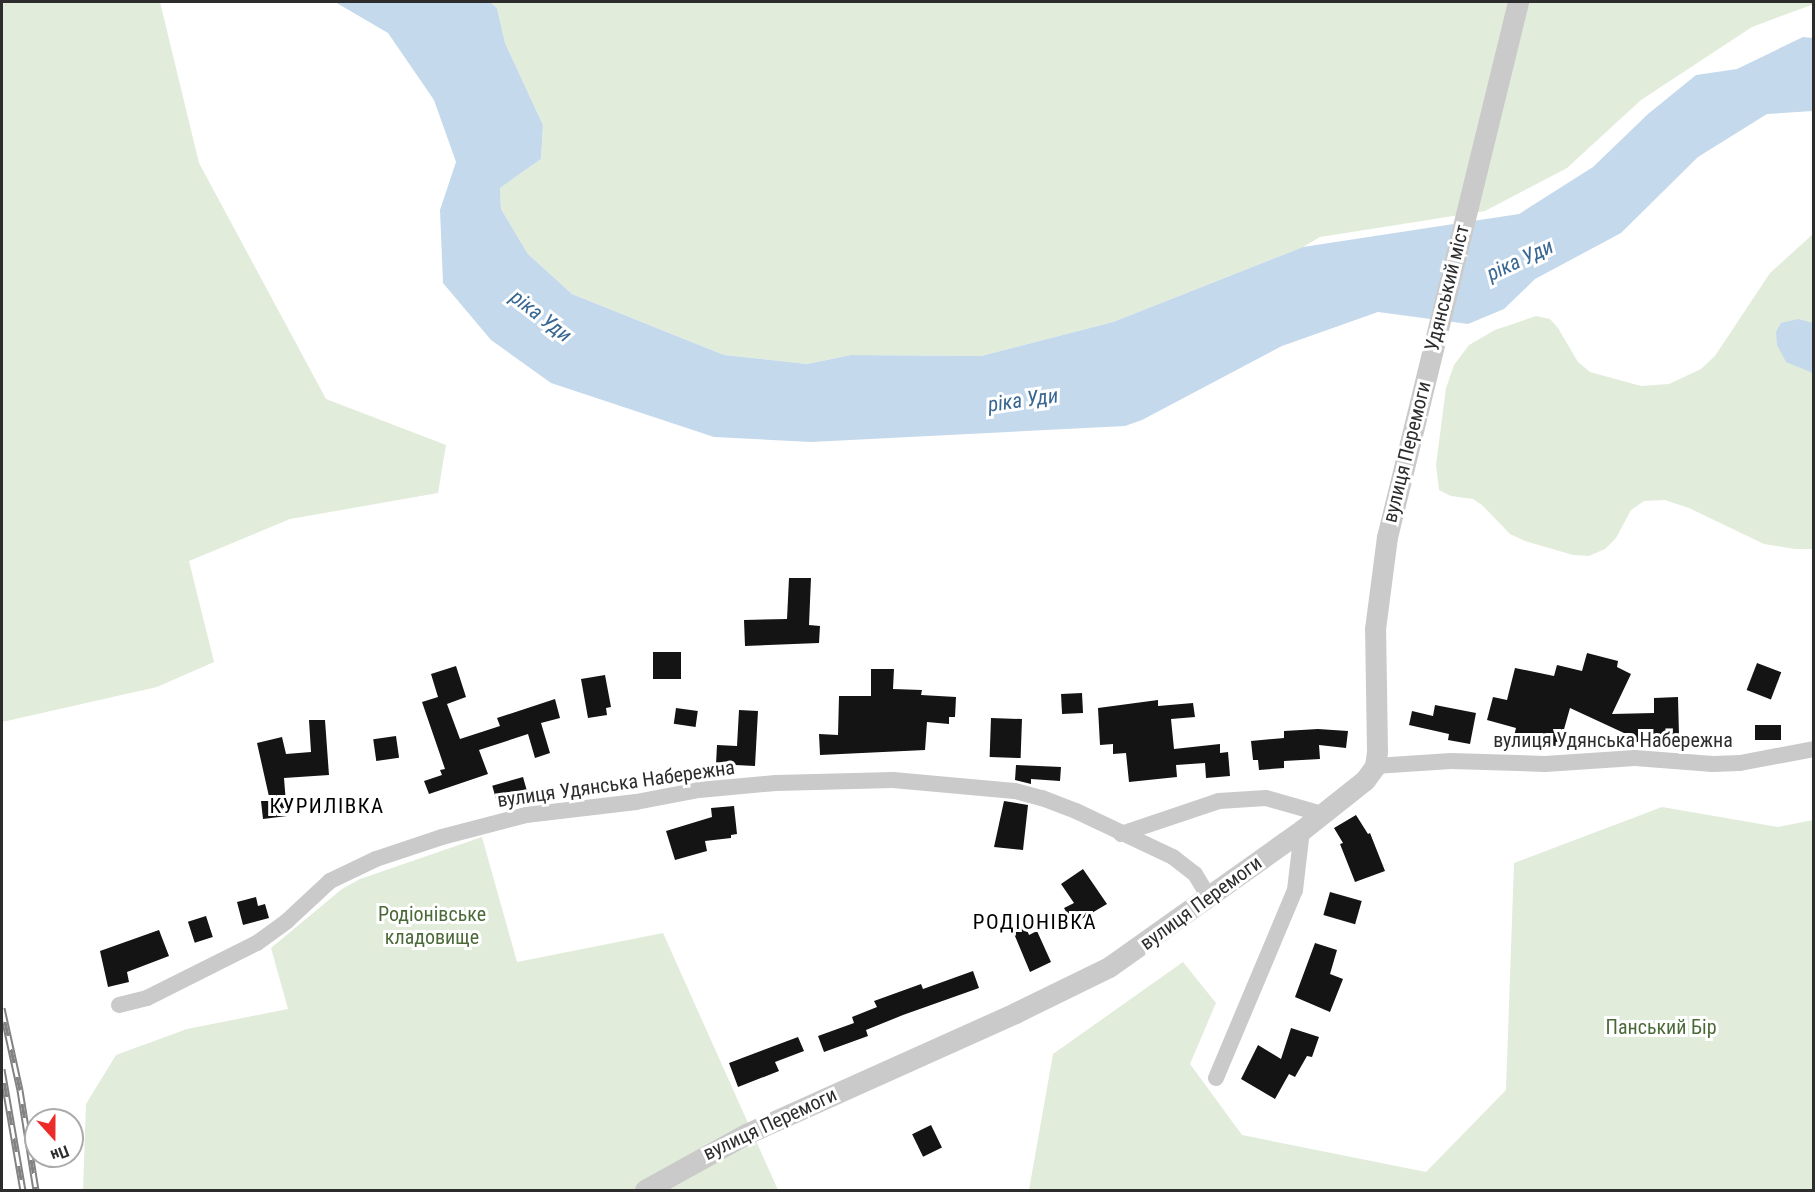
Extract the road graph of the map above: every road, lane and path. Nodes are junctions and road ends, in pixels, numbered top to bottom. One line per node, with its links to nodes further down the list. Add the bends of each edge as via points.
1 (1518, 2): 2 (street, Удянський міст)
2 (1428, 367): 4 (street, вулиця Перемоги, via 1387,537 1379,589 1375,630)
3 (1814, 749): 4 (street, вулиця Удянська Набережна, via 1740,763 1635,758 1545,764 1451,761)
4 (1375, 766): 5 (street, вулиця Перемоги, via 1365,780)
5 (1322, 814): 6 (street, вулиця Перемоги); 7 (street, via 1266,798 1219,801)
6 (1302, 830): 8 (street, вулиця Перемоги); 10 (street, via 1295,890)
7 (1121, 834): 8 (street, вулиця Удянська Набережна, via 1173,857 1195,874); 9 (street, вулиця Удянська Набережна, via 1076,811 1015,791 893,780 776,783 699,790 526,815 442,837 350,870 330,881 257,943 147,998)
8 (1209, 897): 11 (street, вулиця Перемоги, via 1091,977 746,1134)
9 (119, 1005)
10 (1216, 1078)
11 (645, 1191)

